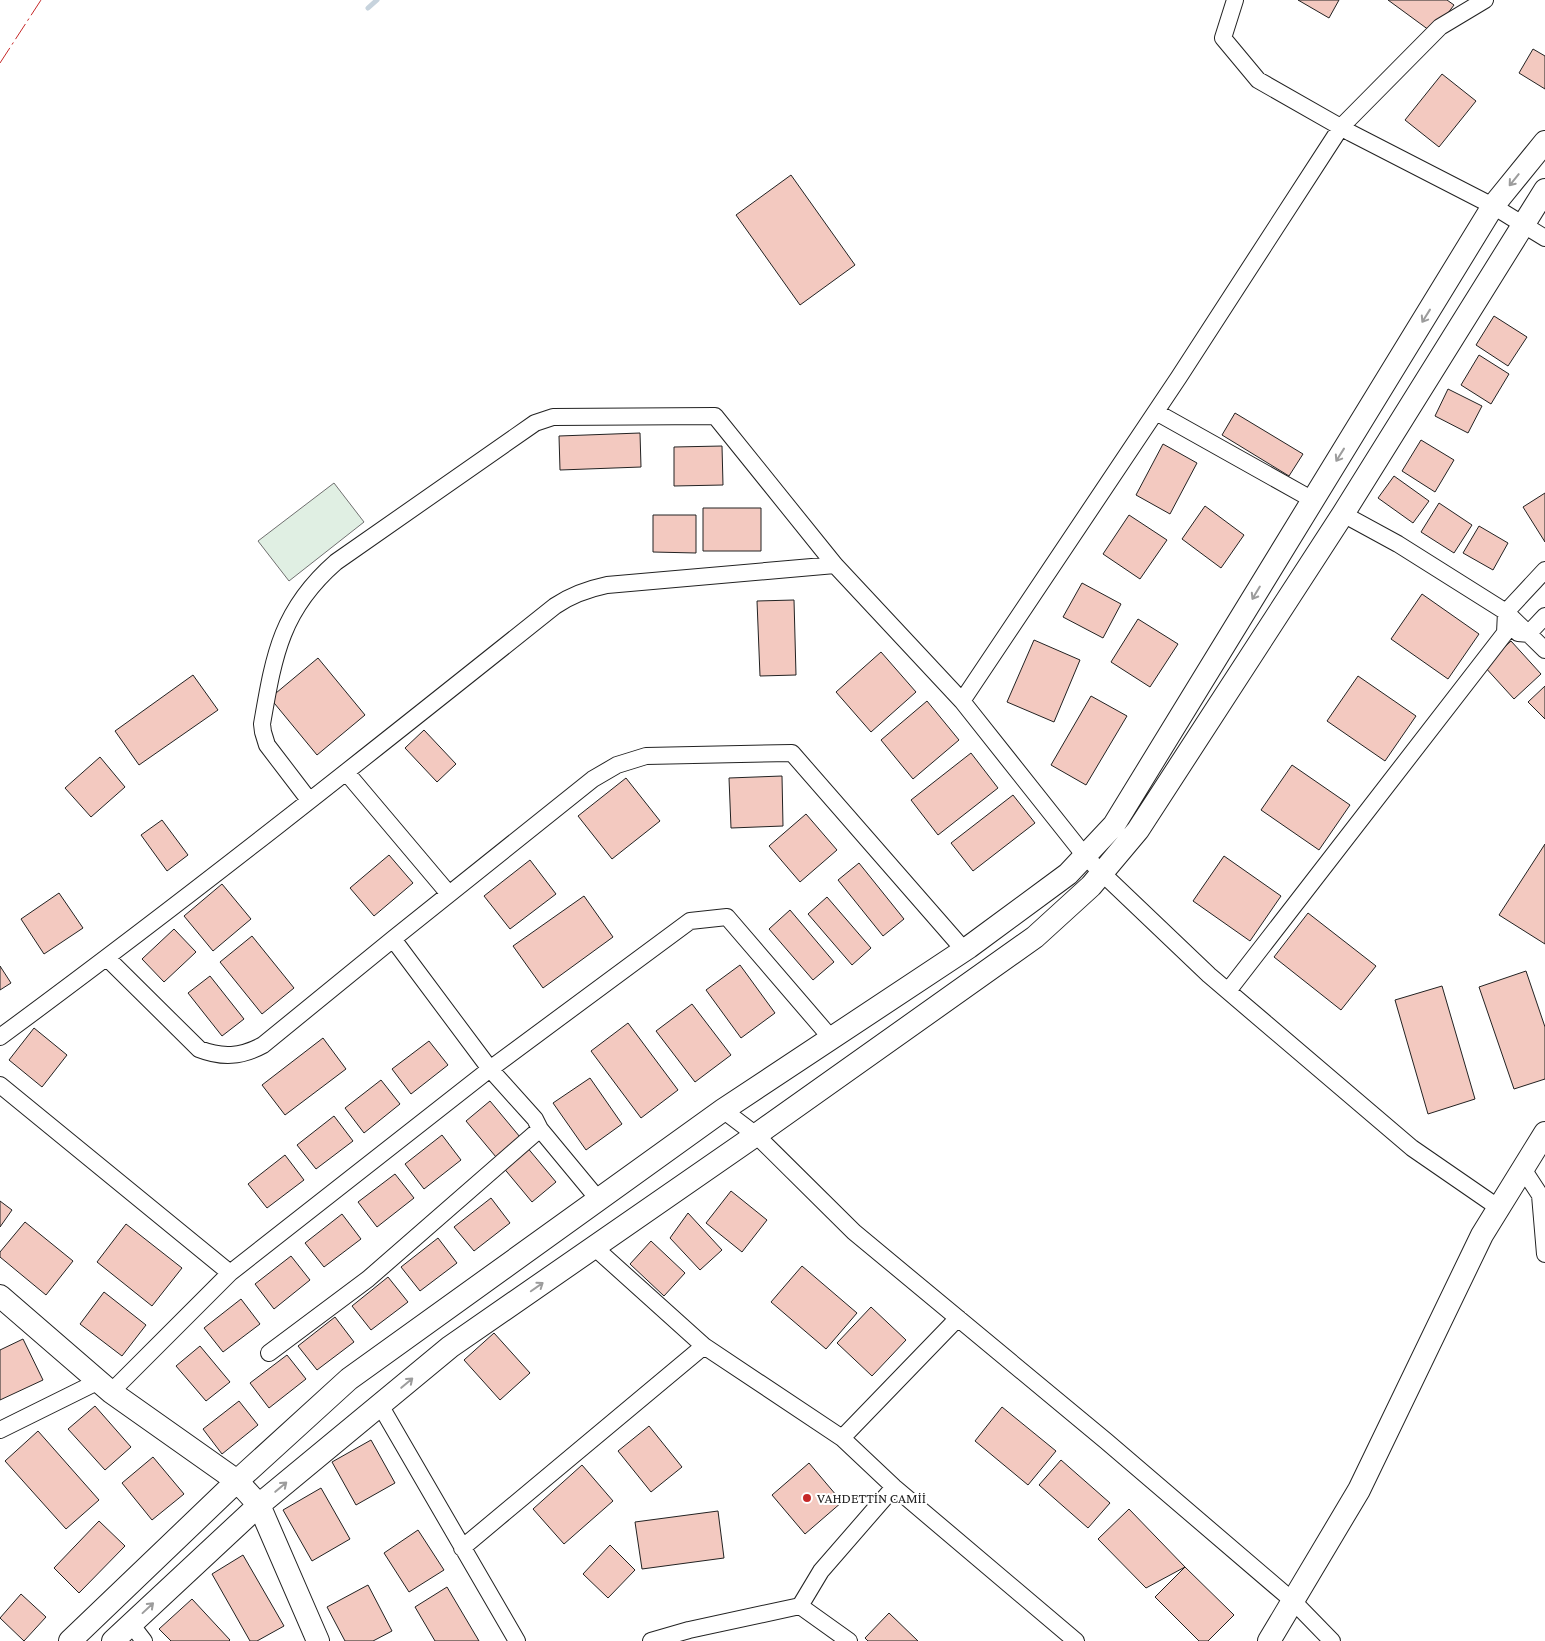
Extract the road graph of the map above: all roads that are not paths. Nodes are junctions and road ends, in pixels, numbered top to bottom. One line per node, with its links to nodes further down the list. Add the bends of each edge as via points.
1 (1235, 0): 3 (street, via 1223,38 1252,73 1258,80)
2 (1485, 0): 3 (street, via 1440,27)
3 (1341, 127): 6 (street); 9 (street)
4 (1545, 142): 6 (street, one-way to 6)
5 (1545, 190): 7 (street)
6 (1493, 206): 7 (street); 10 (street, one-way to 10)
7 (1522, 224): 8 (street); 11 (street)
8 (1545, 238)
9 (1156, 412): 10 (street); 19 (street)
10 (1313, 500): 11 (street); 22 (street, one-way to 22, via 1114,825)
11 (1343, 514): 14 (street, via 1398,544); 23 (street, via 1138,830)
12 (835, 565): 19 (street); 20 (street, via 607,585 579,592 555,606); 21 (street, via 716,416 553,417 535,423 336,562 310,587 291,616 278,646 262,732 267,745)
13 (1545, 570): 14 (street)
14 (1506, 612): 16 (street); 17 (street)
15 (1545, 616): 17 (street)
16 (1505, 633): 17 (street); 28 (street)
17 (1528, 634): 18 (street)
18 (1545, 650)
19 (962, 701): 22 (street)
20 (346, 772): 21 (street); 24 (street)
21 (310, 800): 27 (street)
22 (1085, 856): 23 (street); 26 (street, via 1068,874)
23 (1102, 873): 28 (street); 36 (street, via 1035,937)
24 (449, 894): 25 (street); 26 (street, via 593,779 617,765 646,756 792,753)
25 (393, 939): 27 (street, via 263,1045 236,1056 211,1054 199,1049); 31 (street)
26 (964, 950): 30 (street)
27 (107, 958): 29 (street)
28 (1228, 991): 39 (street, via 1412,1148)
29 (0, 1037)
30 (831, 1038): 31 (street, via 727,917 690,921); 33 (street)
31 (490, 1069): 34 (street, via 535,1119); 42 (street)
32 (0, 1086): 42 (street)
33 (722, 1110): 36 (street); 38 (street)
34 (540, 1129): 38 (street); 46 (street, via 368,1279)
35 (1545, 1134): 37 (street)
36 (756, 1135): 40 (street); 44 (street, via 854,1232)
37 (1523, 1169): 39 (street); 41 (street, via 1540,1195)
38 (598, 1200): 51 (street, via 349,1379)
39 (1499, 1208): 55 (street, via 1482,1235 1359,1490)
40 (594, 1247): 45 (street); 48 (street, one-way to 40, via 450,1347)
41 (1545, 1254)
42 (230, 1272): 47 (street)
43 (0, 1296): 47 (street)
44 (958, 1318): 50 (street); 55 (street)
45 (704, 1346): 50 (street); 54 (street)
46 (269, 1353)
47 (105, 1386): 49 (street); 51 (street)
48 (380, 1405): 53 (street, one-way to 48); 54 (street)
49 (0, 1430)
50 (842, 1438): 52 (street)
51 (237, 1481): 53 (street); 58 (street)
52 (894, 1487): 56 (street, via 821,1572); 64 (street)
53 (259, 1505): 57 (street, one-way to 53); 60 (street)
54 (462, 1548): 61 (street)
55 (1293, 1601): 65 (street); 66 (street)
56 (800, 1606): 62 (street); 63 (street)
57 (138, 1632): 59 (street)
58 (70, 1641)
59 (113, 1641)
60 (318, 1641)
61 (517, 1641)
62 (651, 1641)
63 (849, 1641)
64 (1076, 1641)
65 (1269, 1641)
66 (1332, 1641)

